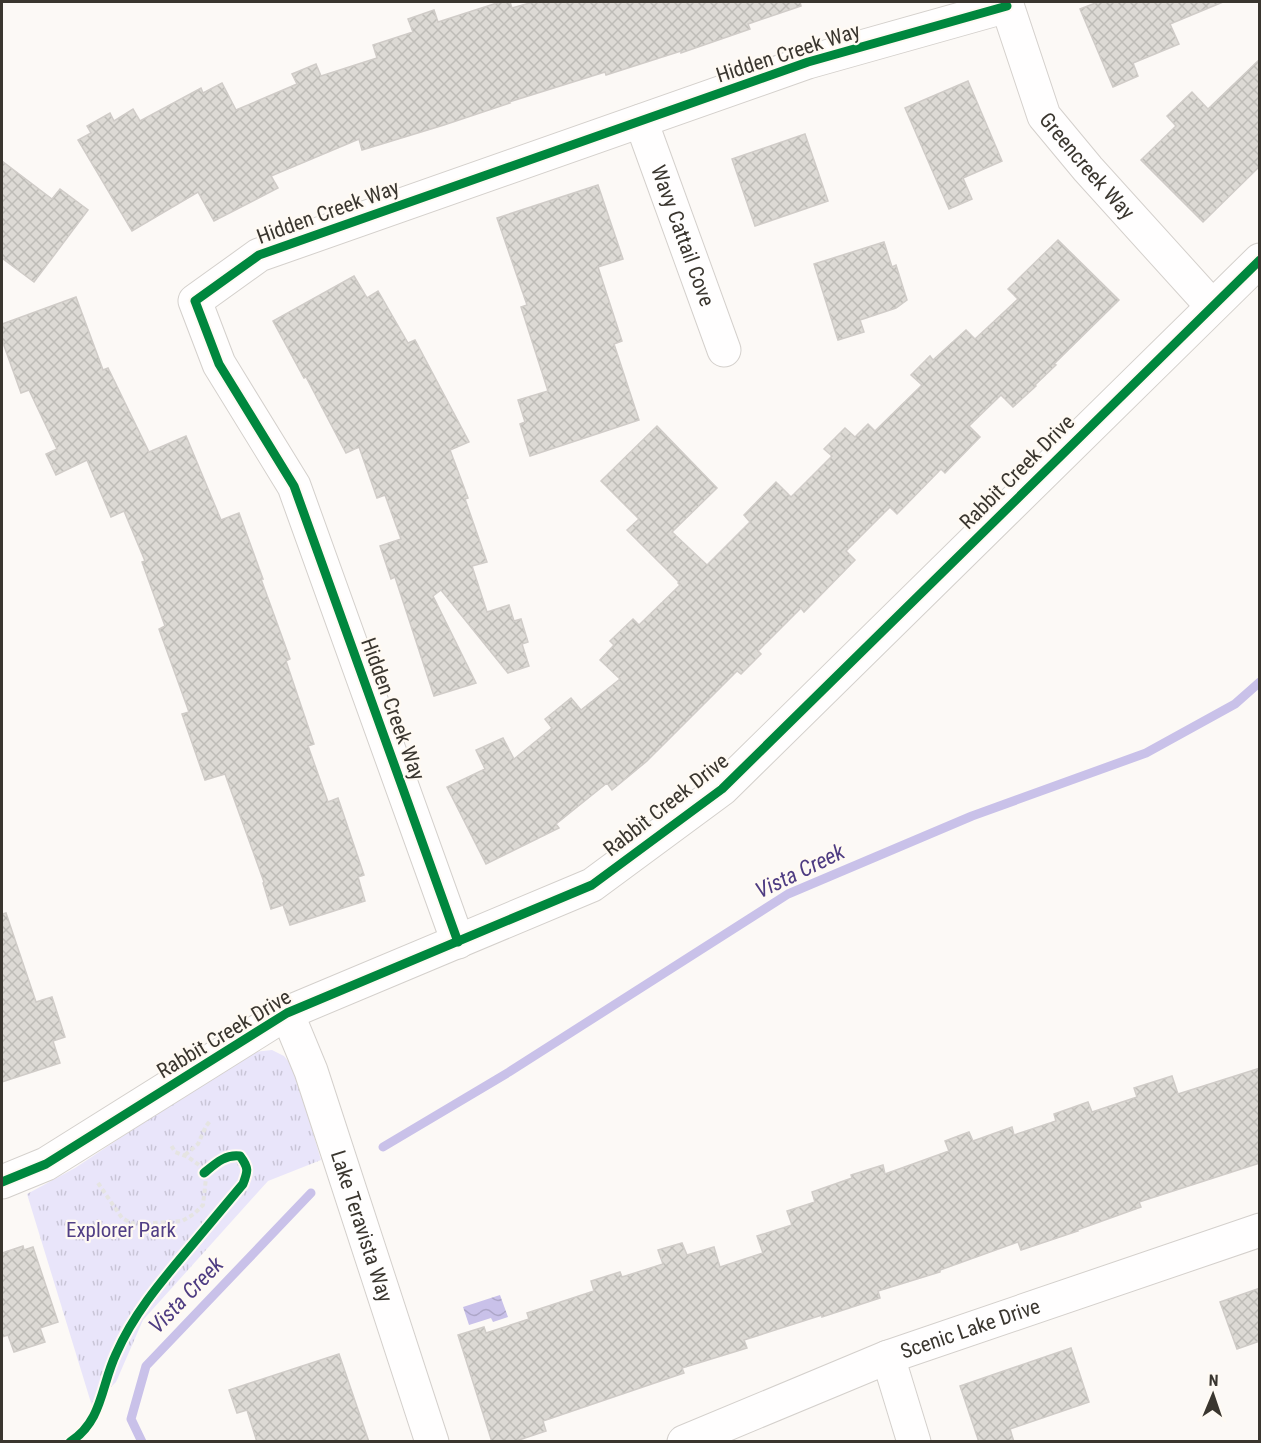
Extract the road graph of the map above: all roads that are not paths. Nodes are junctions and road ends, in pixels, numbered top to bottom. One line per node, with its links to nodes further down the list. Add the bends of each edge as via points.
1 (1007, 4): 2 (street, Hidden Creek Way, via 808,62); 4 (street, Greencreek Way, via 1044,116)
2 (641, 121): 5 (street, Wavy Cattail Cove); 6 (street, Hidden Creek Way, via 259,255 195,301 219,364 294,486)
3 (1260, 260): 4 (street, Rabbit Creek Drive)
4 (1212, 306): 6 (street, Rabbit Creek Drive, via 722,789 592,885)
5 (724, 350)
6 (458, 942): 7 (street, Rabbit Creek Drive)
7 (287, 1013): 8 (street, Rabbit Creek Drive, via 46,1164); 11 (street, Lake Teravista Way, via 311,1071)
8 (2, 1182)
9 (1260, 1230): 10 (street, Scenic Lake Drive)
10 (888, 1357): 12 (street, Scenic Lake Drive); 13 (street)
11 (432, 1442)
12 (684, 1442)
13 (914, 1442)

